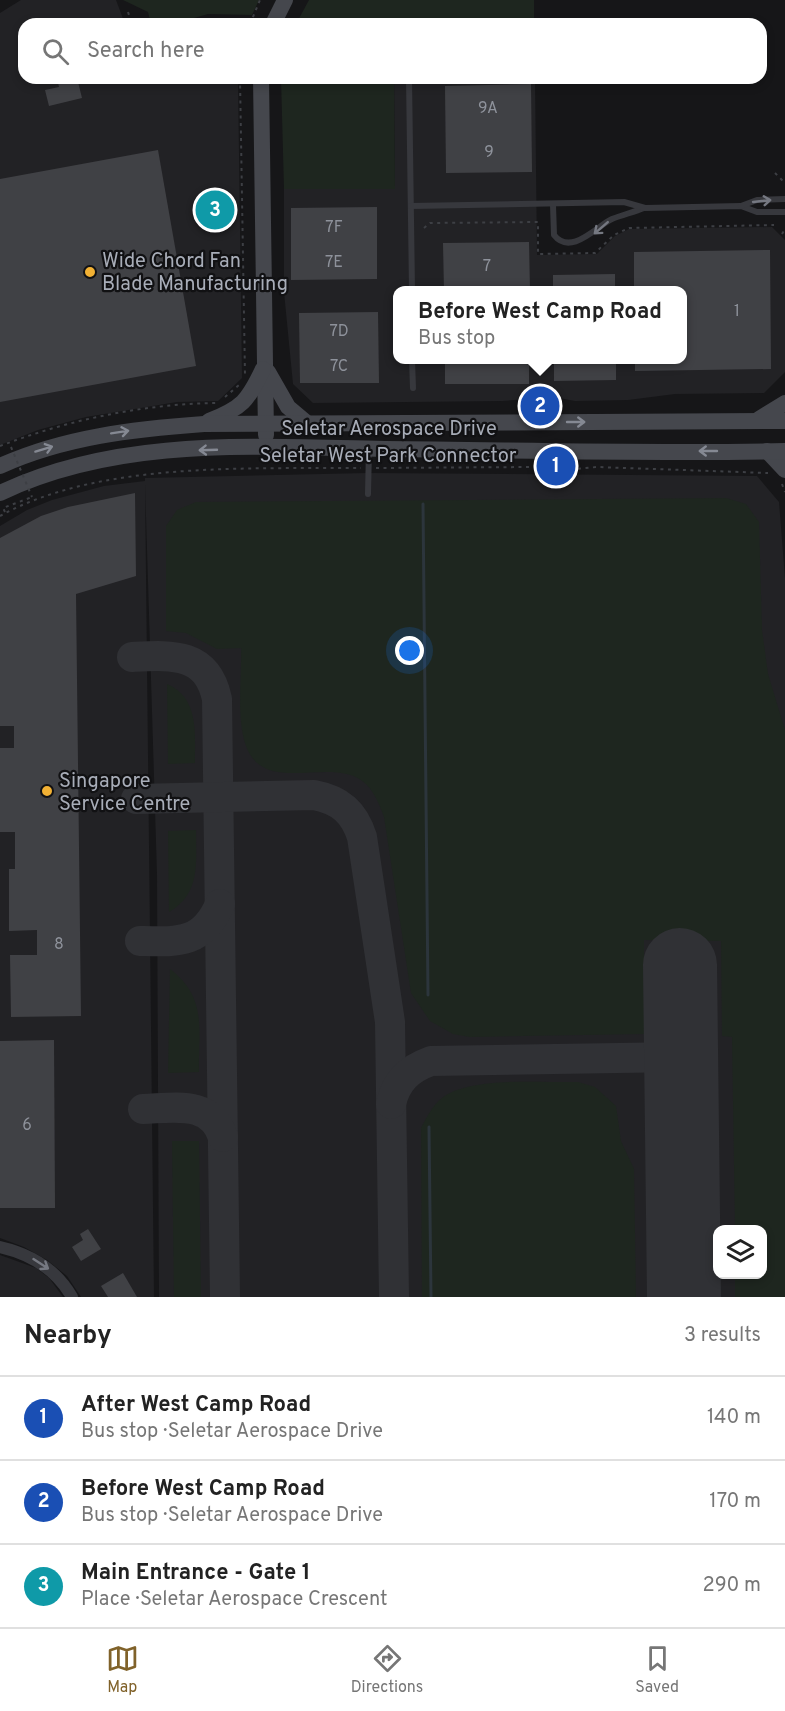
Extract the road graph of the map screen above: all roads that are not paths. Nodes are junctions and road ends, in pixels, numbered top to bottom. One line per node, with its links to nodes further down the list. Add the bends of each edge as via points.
1 (285, 0): 2 (street)
2 (276, 18)
3 (261, 84): 13 (street)
4 (409, 84): 7 (lane)
5 (785, 199): 8 (lane, one-way to 5, via 757,200)
6 (553, 205): 7 (lane); 9 (lane, via 624,202); 9 (lane, one-way to 6, via 614,218 582,240 561,241 554,235)
7 (411, 206): 11 (lane)
8 (741, 207): 9 (lane); 10 (lane, via 757,212)
9 (645, 208)
10 (785, 212)
11 (412, 286)
12 (412, 364): 14 (lane)
13 (265, 366): 18 (street, via 288,407); 19 (street, via 242,406); 20 (street)
14 (413, 388)
15 (785, 404): 16 (street)
16 (755, 421): 17 (street, Seletar Aerospace Drive); 18 (street, Seletar Aerospace Drive, one-way to 16)
17 (785, 421)
18 (307, 423): 20 (street, Seletar Aerospace Drive)
19 (204, 424): 20 (street, Seletar Aerospace Drive); 25 (street, Seletar Aerospace Drive, one-way to 19, via 90,437)
20 (266, 425): 21 (street)
21 (266, 448): 22 (street, Seletar Aerospace Drive); 27 (street, Seletar Aerospace Drive, one-way to 27, via 134,453 52,472)
22 (369, 448): 23 (street, Seletar Aerospace Drive, one-way to 22); 28 (lane)
23 (767, 451): 24 (street, Seletar Aerospace Drive); 26 (street)
24 (785, 451)
25 (0, 466)
26 (780, 476)
27 (0, 493)
28 (368, 494)
29 (0, 1246): 30 (street, one-way to 30, via 37,1260 52,1271)
30 (72, 1297)

